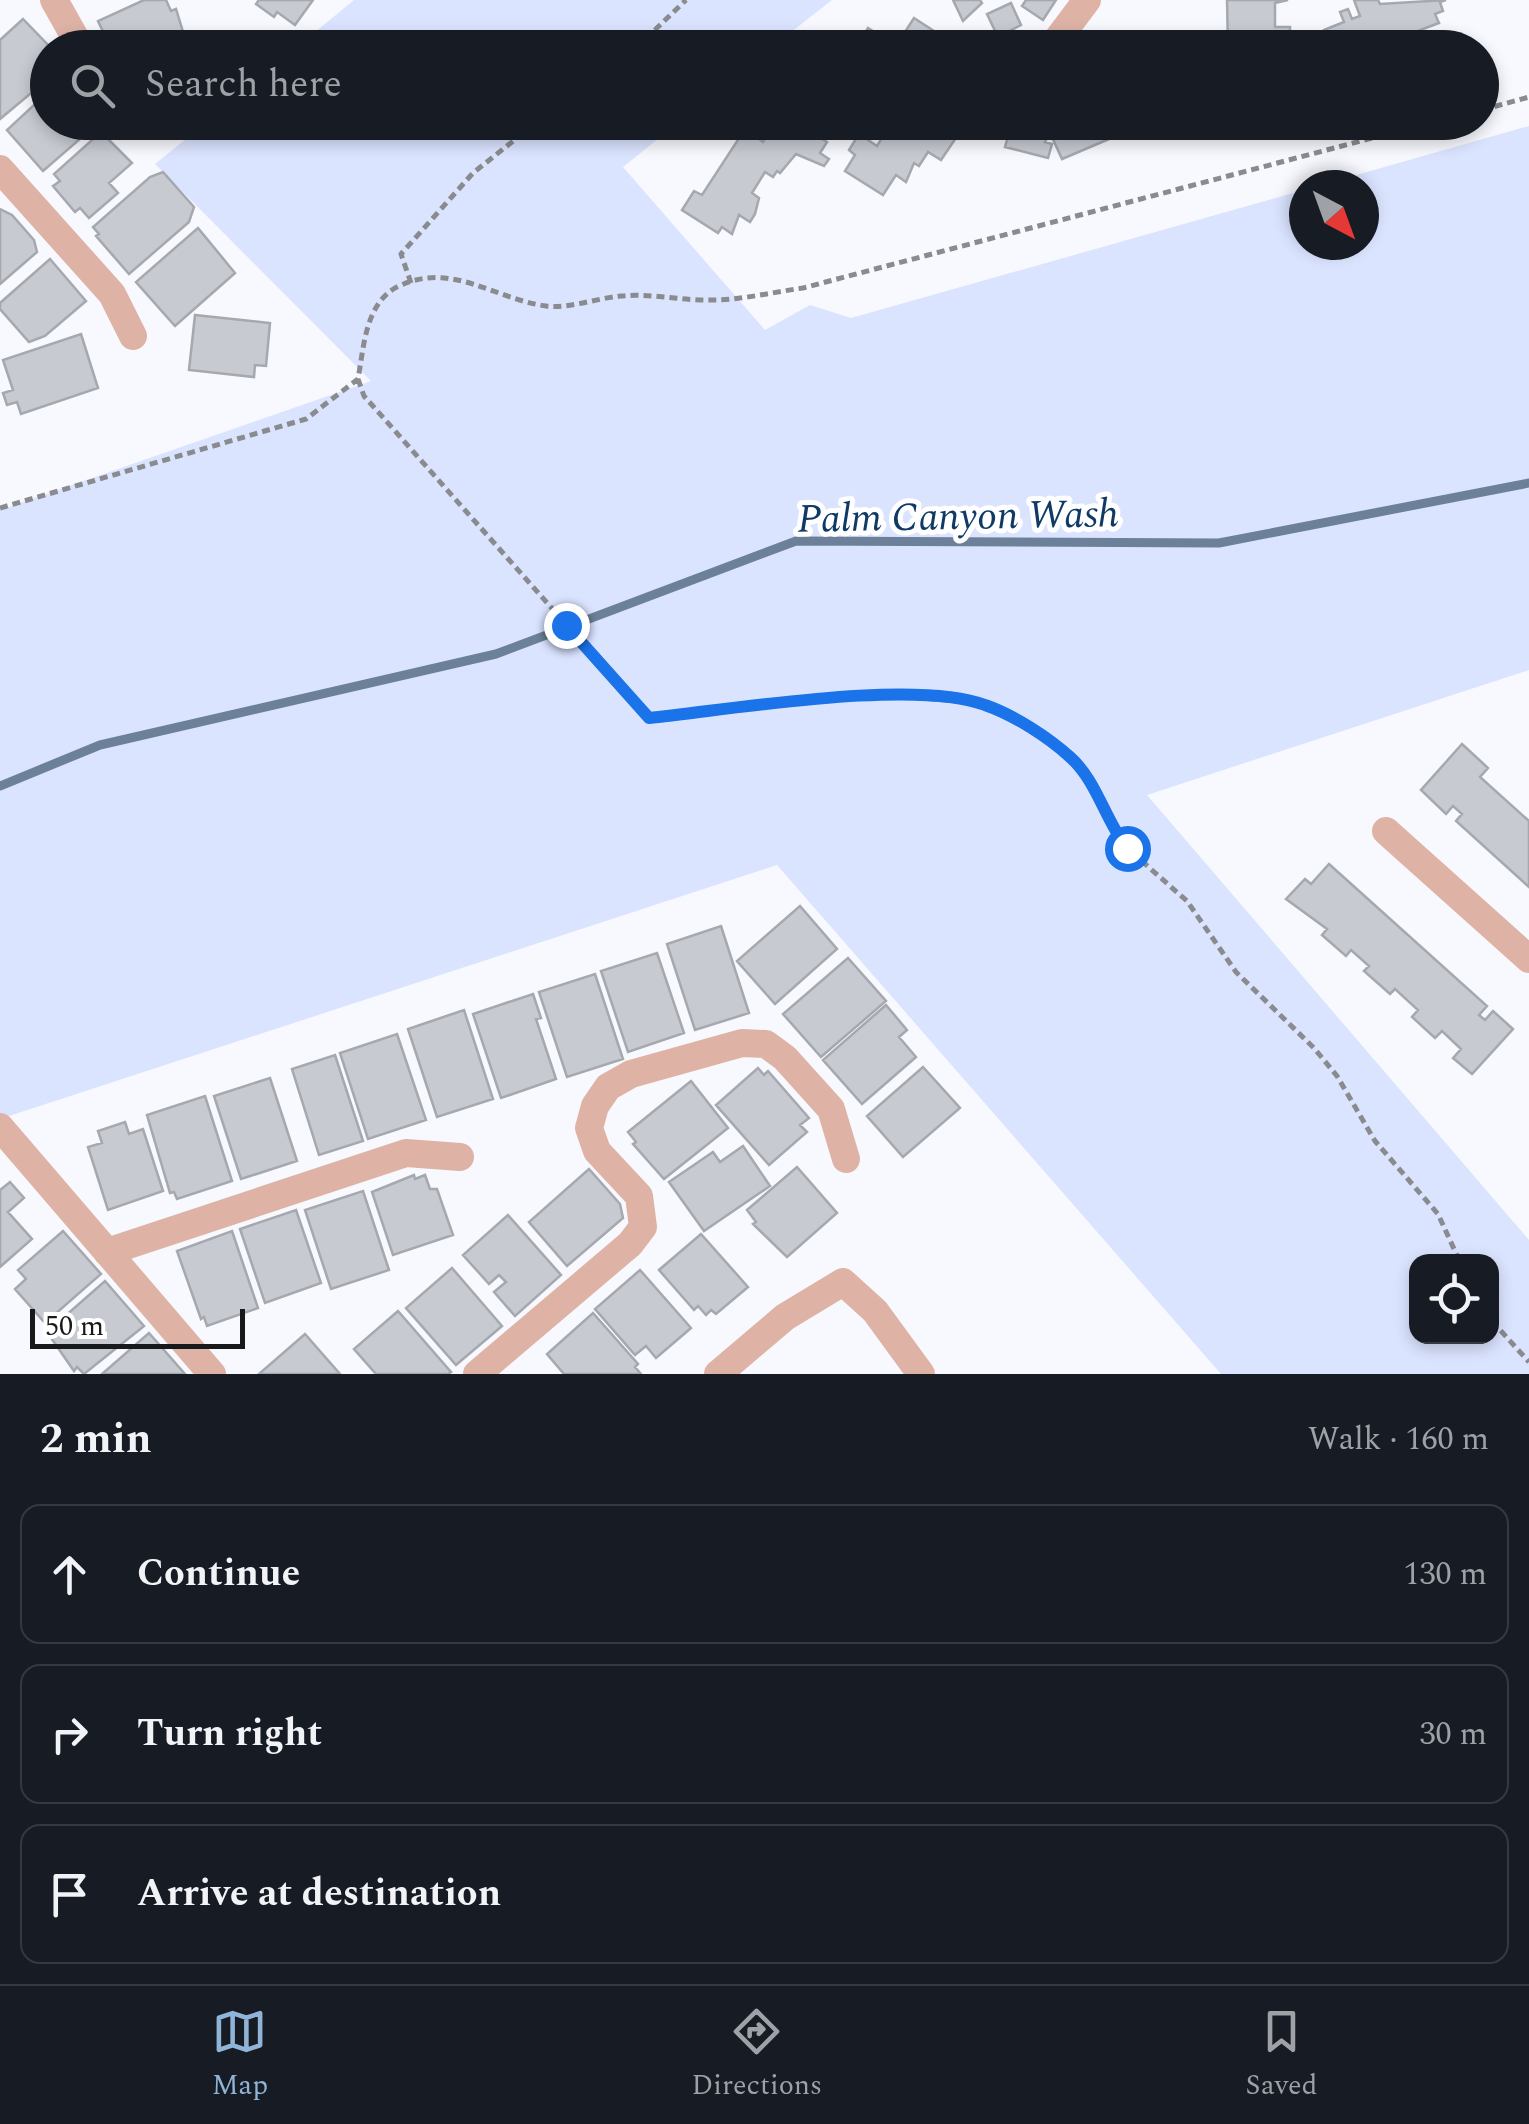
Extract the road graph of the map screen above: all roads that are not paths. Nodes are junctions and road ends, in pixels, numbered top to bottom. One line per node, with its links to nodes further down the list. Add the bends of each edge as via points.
1 (54, 0): 3 (street)
2 (1087, 0): 4 (street)
3 (71, 30)
4 (1064, 30)
5 (0, 169): 6 (street, via 112,294)
6 (132, 336)
7 (1386, 831): 8 (street)
8 (1529, 959)
9 (0, 1127): 12 (street)
10 (460, 1157): 12 (street, via 406,1154)
11 (846, 1159): 15 (street, via 831,1108 766,1044 742,1043 630,1074 608,1088 590,1128 596,1151 638,1196 643,1227)
12 (107, 1252): 14 (street)
13 (912, 1364): 16 (street, via 876,1311 843,1282 785,1317)
14 (212, 1374)
15 (476, 1374)
16 (718, 1374)

